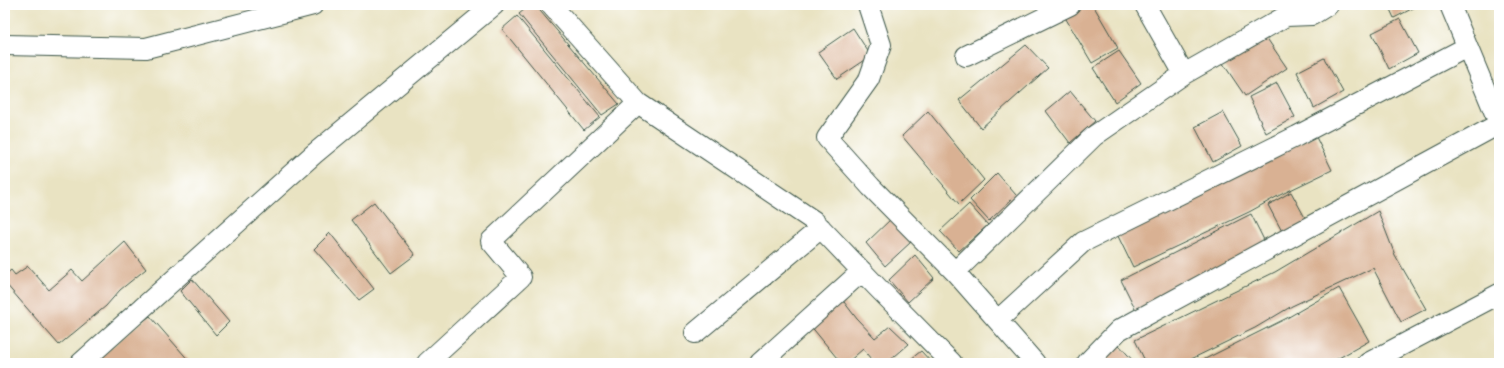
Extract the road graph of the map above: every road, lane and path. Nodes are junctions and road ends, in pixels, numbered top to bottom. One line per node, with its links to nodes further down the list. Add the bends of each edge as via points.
1 (313, 5): 10 (street, via 146,48)
2 (494, 5): 22 (street, via 314,154)
3 (551, 5): 14 (street)
4 (868, 5): 18 (street, via 881,45 869,79 827,138 871,187)
5 (1070, 5): 12 (street)
6 (1145, 5): 13 (street)
7 (1328, 5): 9 (street, via 1312,15)
8 (1450, 5): 11 (street)
9 (1284, 10): 13 (street)
10 (5, 45)
11 (1467, 47): 15 (street); 20 (street, via 1297,136 1083,242)
12 (966, 56)
13 (1184, 74): 18 (street, via 1094,136)
14 (638, 103): 16 (street); 23 (street, via 491,241 521,277)
15 (1499, 123): 27 (street, via 1119,330)
16 (821, 228): 17 (street); 21 (street)
17 (862, 271): 24 (street); 25 (street)
18 (955, 272): 20 (street)
19 (1499, 294): 28 (street)
20 (998, 320): 26 (street)
21 (695, 333)
22 (81, 363)
23 (426, 363)
24 (760, 363)
25 (952, 363)
26 (1035, 363)
27 (1087, 363)
28 (1368, 363)

